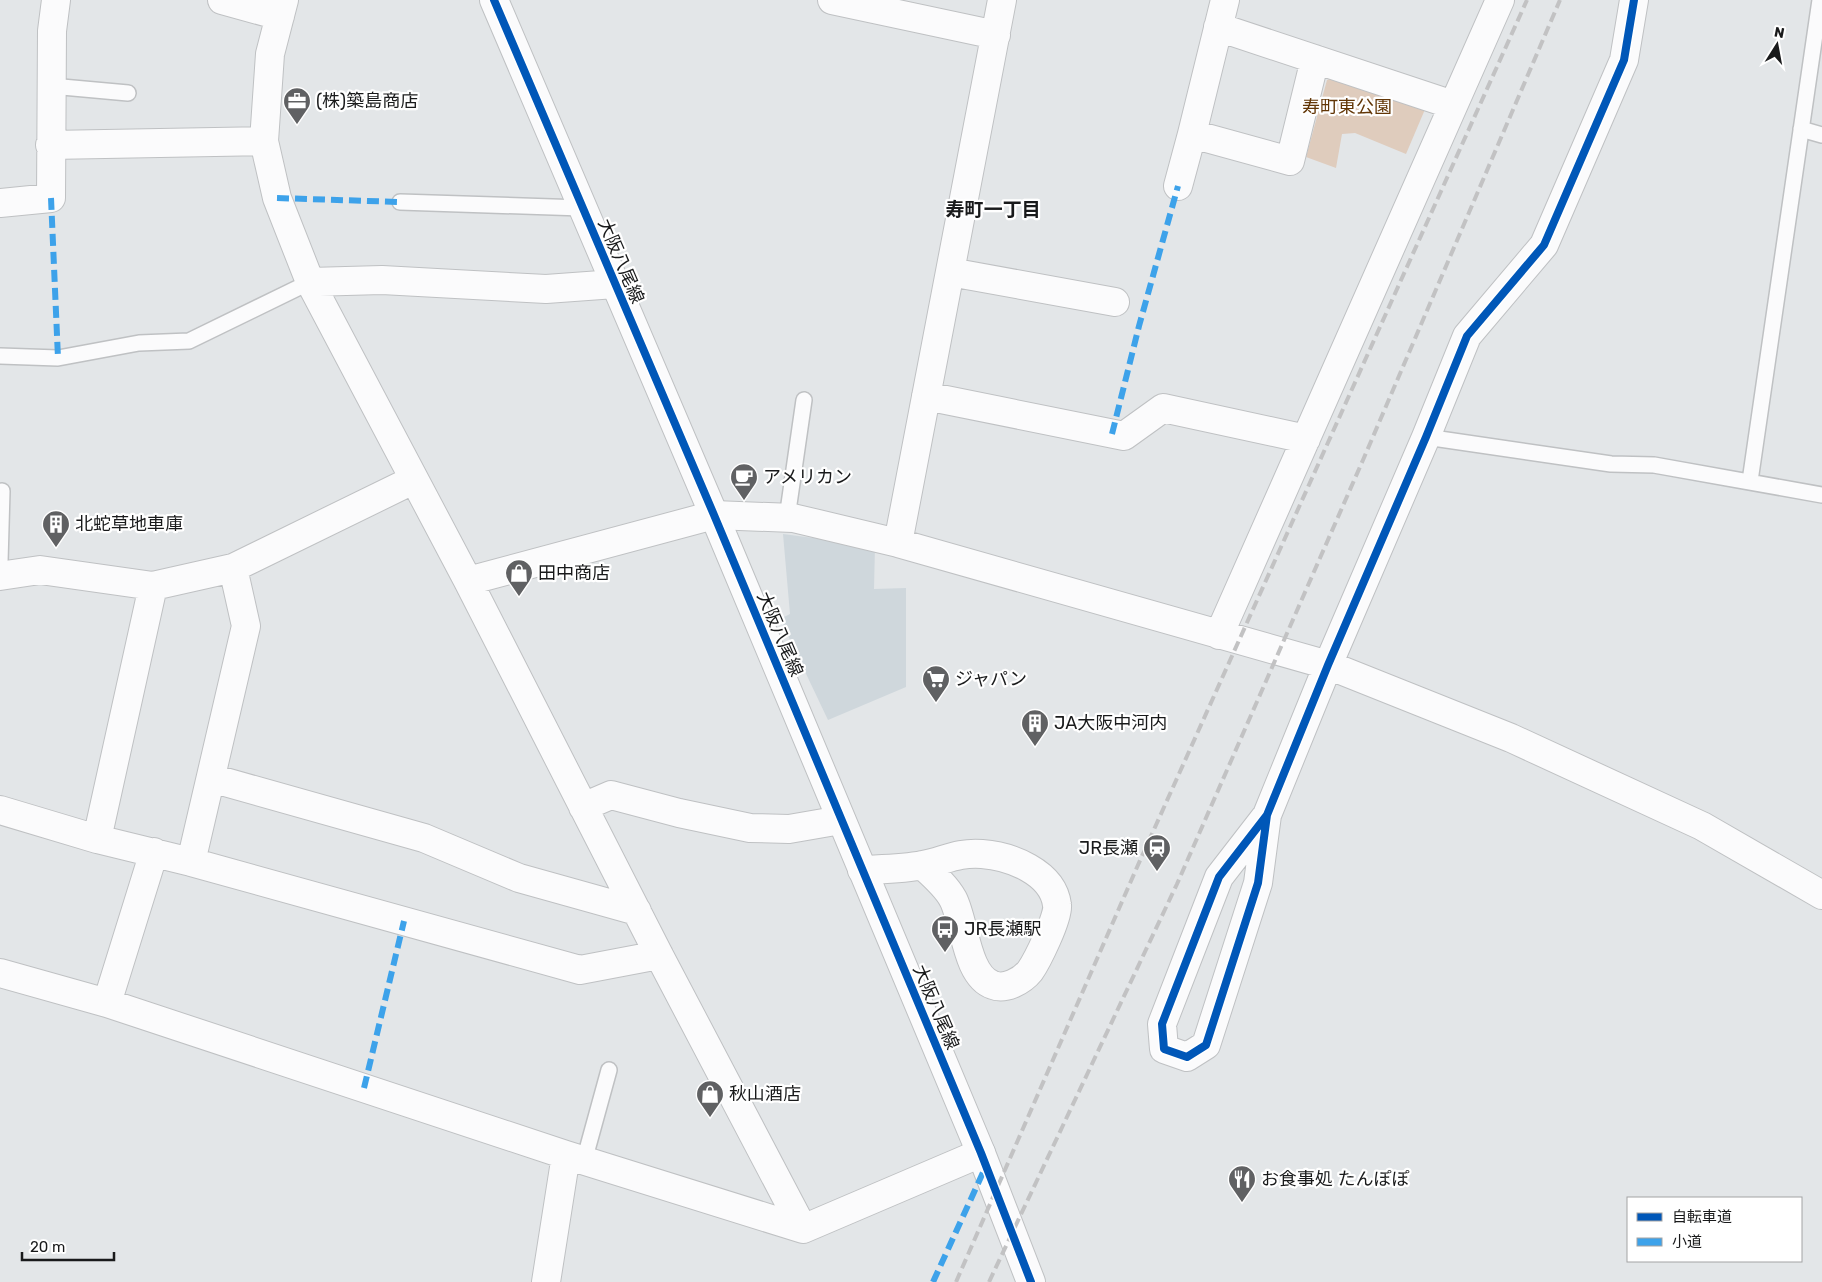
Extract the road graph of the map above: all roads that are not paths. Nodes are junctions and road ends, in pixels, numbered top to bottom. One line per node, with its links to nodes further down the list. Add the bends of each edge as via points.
1 (56, 0): 14 (street)
2 (222, 0): 10 (street)
3 (494, 0): 25 (street, 大阪八尾線)
4 (832, 0): 12 (street)
5 (1002, 0): 12 (street)
6 (1225, 0): 11 (street)
7 (1634, 0): 33 (street, via 1624,60 1544,244 1467,336)
8 (1820, 0): 17 (lane)
9 (1496, 1): 16 (street)
10 (282, 8): 20 (street, via 270,54)
11 (1218, 27): 13 (street); 18 (street)
12 (996, 35): 26 (street)
13 (1315, 59): 16 (street); 18 (street, via 1290,161)
14 (51, 86): 15 (lane); 21 (street)
15 (128, 93)
16 (1453, 105): 34 (street)
17 (1801, 129): 19 (lane); 36 (lane)
18 (1192, 134): 22 (street)
19 (1822, 135)
20 (264, 141): 21 (street); 27 (street, via 277,198)
21 (50, 145): 24 (street, via 51,198)
22 (1178, 186)
23 (400, 202): 25 (lane)
24 (0, 203)
25 (582, 208): 28 (street, 大阪八尾線)
26 (950, 272): 29 (street); 31 (street)
27 (310, 282): 28 (street, via 382,280 546,289); 30 (lane, via 189,341 139,343 58,358); 35 (street)
28 (615, 284): 39 (street, 大阪八尾線)
29 (1115, 302)
30 (0, 356)
31 (926, 396): 34 (street, via 1124,436 1163,408); 41 (street)
32 (804, 400): 40 (lane)
33 (1426, 437): 36 (lane, via 1611,464 1654,464); 48 (street)
34 (1306, 438): 47 (street)
35 (413, 480): 43 (street); 45 (street)
36 (1750, 481): 38 (lane)
37 (2, 491): 42 (lane)
38 (1822, 495)
39 (714, 515): 40 (street); 45 (street); 53 (street, 大阪八尾線)
40 (788, 518): 41 (street)
41 (898, 543): 47 (street)
42 (0, 562)
43 (233, 568): 46 (street); 49 (street, via 246,626)
44 (0, 576): 46 (street, via 40,570)
45 (468, 581): 50 (street)
46 (153, 586): 54 (street)
47 (1219, 635): 48 (street)
48 (1328, 665): 52 (street); 59 (street, via 1511,738 1702,826)
49 (211, 778): 56 (street); 60 (street, via 424,838 520,878)
50 (583, 807): 53 (street, via 610,795 750,828 790,829); 60 (street)
51 (0, 810): 54 (street)
52 (1267, 814): 52 (street, via 1258,883 1206,1045 1186,1057 1164,1049 1162,1024 1219,877)
53 (841, 820): 58 (street, 大阪八尾線)
54 (97, 839): 55 (street)
55 (154, 852): 56 (street); 63 (street)
56 (191, 862): 61 (street, via 580,970)
57 (922, 865): 57 (street, via 951,856 980,854 1008,858 1038,874 1051,888 1058,906 1053,927 1030,972 1012,985 993,986 978,974 966,947 962,922 952,898); 58 (street)
58 (862, 870): 65 (street, 大阪八尾線)
59 (1822, 895)
60 (637, 911): 61 (street)
61 (659, 956): 67 (street)
62 (0, 973): 63 (street)
63 (107, 1003): 66 (street)
64 (609, 1070): 66 (lane)
65 (981, 1153): 67 (street); 68 (street, 大阪八尾線)
66 (575, 1158): 67 (street); 69 (street)
67 (803, 1229)
68 (1023, 1275)
69 (546, 1282)

